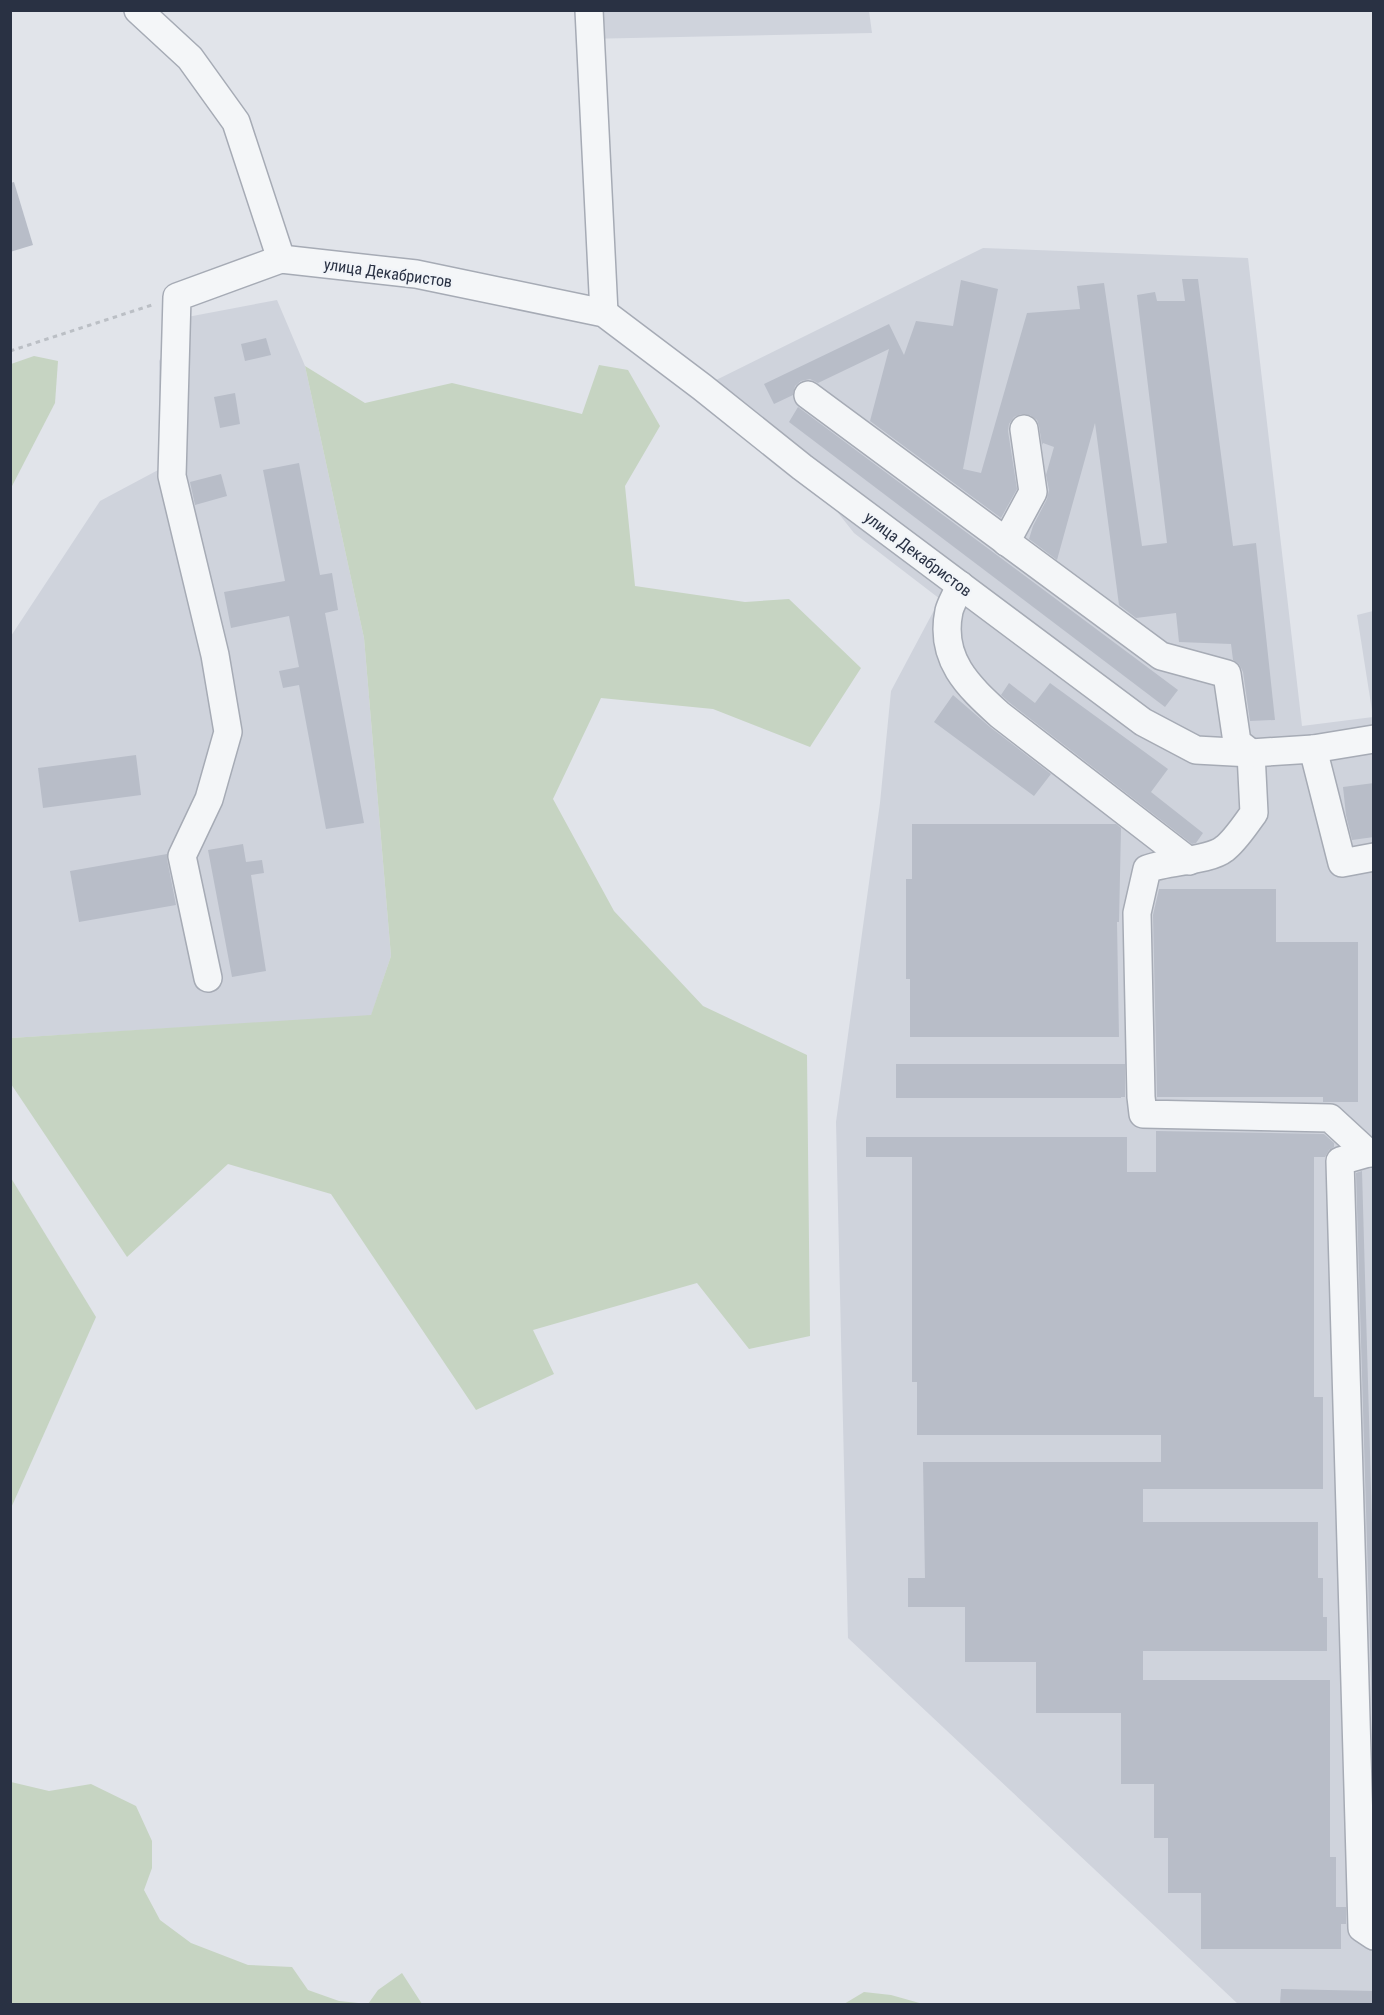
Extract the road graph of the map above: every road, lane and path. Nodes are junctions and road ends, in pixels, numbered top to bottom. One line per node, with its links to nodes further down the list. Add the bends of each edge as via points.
1 (138, 10): 3 (street, via 190,58 236,122)
2 (589, 10): 5 (street)
3 (281, 259): 4 (street, улица Декабристов); 5 (street, улица Декабристов, via 417,274)
4 (177, 297): 6 (path); 16 (street, via 172,476 215,655 228,732 209,799 182,856)
5 (604, 313): 10 (street, улица Декабристов)
6 (10, 351)
7 (808, 395): 9 (street)
8 (1024, 429): 9 (street, via 1033,492)
9 (1006, 542): 13 (street, via 1161,656 1227,675 1237,742)
10 (960, 585): 13 (street, улица Декабристов, via 1143,722 1196,750); 15 (street, via 950,611 947,645 958,672 999,715)
11 (1374, 739): 12 (street, улица Декабристов)
12 (1312, 749): 13 (street, улица Декабристов); 14 (street, via 1342,863)
13 (1251, 753): 15 (street, via 1254,813 1223,850)
14 (1374, 857)
15 (1189, 861): 17 (street, via 1147,869 1137,913 1143,1114 1330,1118)
16 (208, 978)
17 (1371, 1153): 18 (street, via 1340,1161 1362,1928)
18 (1374, 1936)

